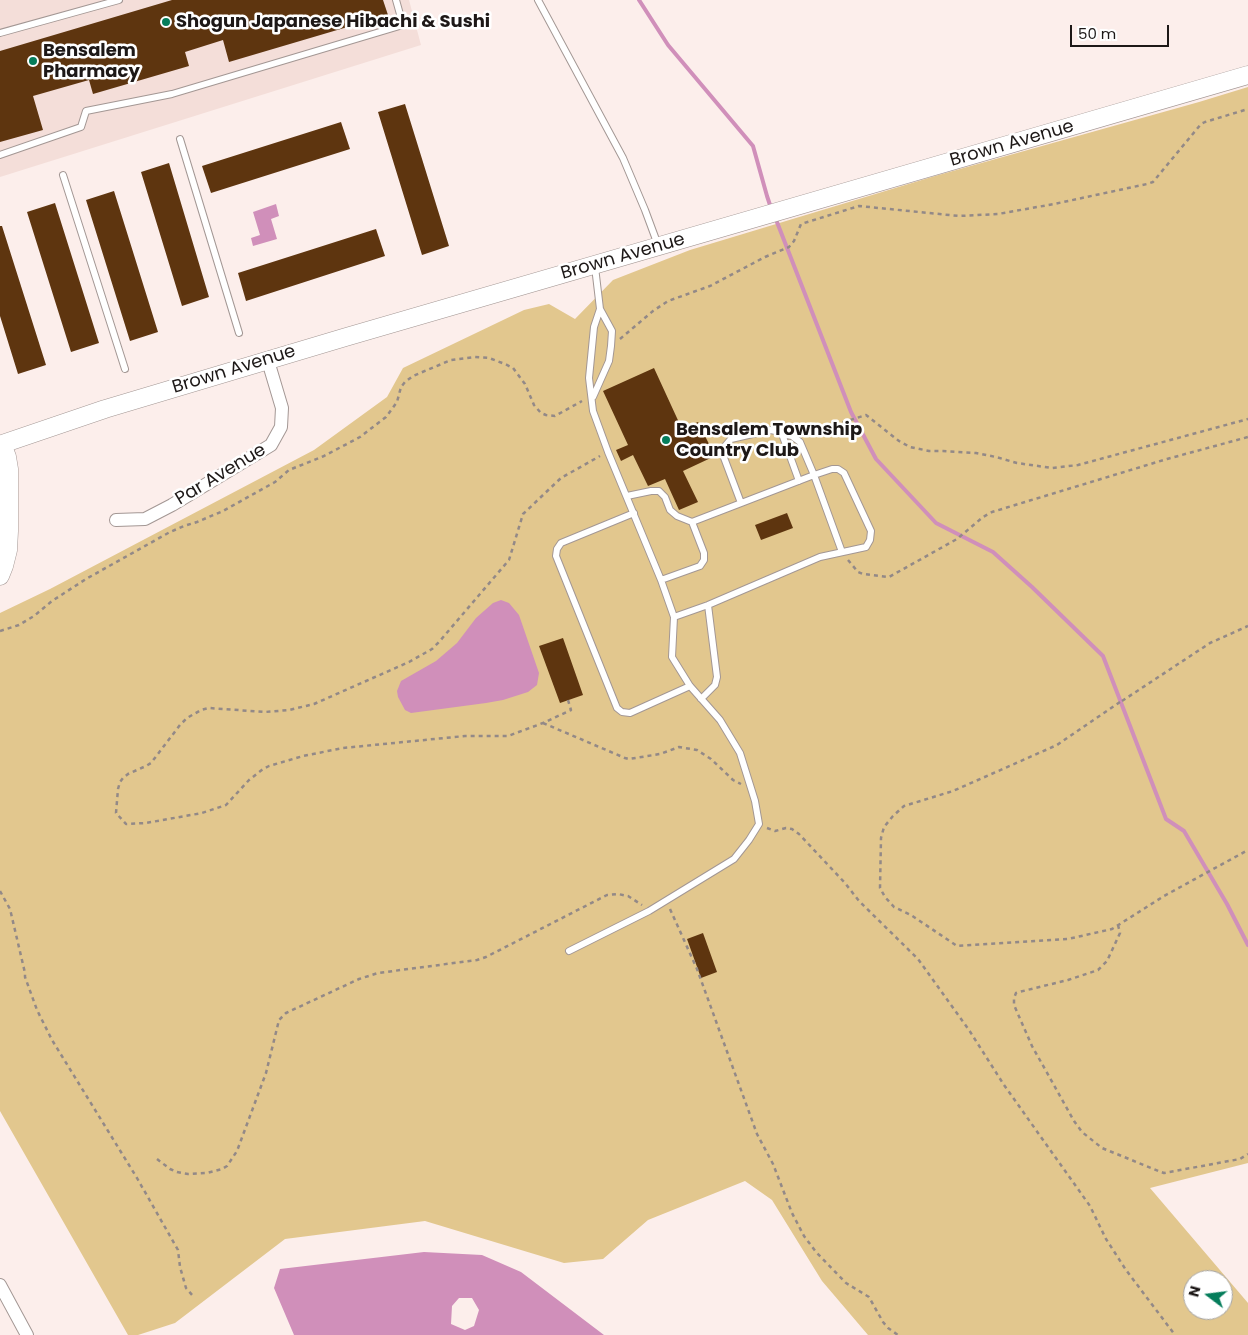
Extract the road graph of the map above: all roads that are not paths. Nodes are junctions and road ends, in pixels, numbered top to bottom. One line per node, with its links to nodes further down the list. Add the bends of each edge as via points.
1 (119, 0): 4 (lane)
2 (396, 0): 7 (lane, via 404,25 172,94 86,111 81,127)
3 (538, 0): 9 (lane, via 622,158)
4 (0, 33)
5 (1248, 75): 9 (street, Brown Avenue)
6 (180, 140): 12 (lane)
7 (0, 155)
8 (63, 175): 14 (lane)
9 (658, 246): 10 (street, Brown Avenue)
10 (594, 265): 11 (lane); 13 (street, Brown Avenue)
11 (600, 309): 15 (lane, via 594,327 589,378); 15 (lane, via 612,331 612,346 609,361)
12 (238, 333)
13 (268, 361): 17 (street, Brown Avenue); 23 (street, Par Avenue, via 282,408 281,427 271,445 172,506 145,519)
14 (125, 369)
15 (592, 398): 20 (lane, via 593,412)
16 (782, 434): 18 (lane, via 800,442); 19 (lane); 21 (lane, via 770,430 731,439 725,446 723,455)
17 (0, 443): 26 (street, via 10,469 8,550)
18 (814, 475): 19 (lane); 25 (lane); 25 (lane, via 832,469 844,472 871,531 866,547)
19 (799, 481): 21 (lane)
20 (627, 496): 22 (lane); 24 (lane, via 659,491 670,510)
21 (741, 502): 24 (lane)
22 (634, 513): 27 (lane); 30 (lane, via 561,543 556,556 617,708 630,713)
23 (116, 520)
24 (692, 522): 27 (lane, via 704,560 700,566)
25 (842, 552): 28 (lane, via 820,557)
26 (0, 576)
27 (661, 580): 29 (lane)
28 (708, 605): 29 (lane); 31 (lane, via 717,677 715,685)
29 (674, 617): 30 (lane, via 672,657)
30 (690, 686): 31 (lane)
31 (701, 699): 32 (lane, via 720,720 740,753 759,824 734,859 649,911)
32 (569, 951)
33 (0, 1285): 34 (street)
34 (27, 1335)

